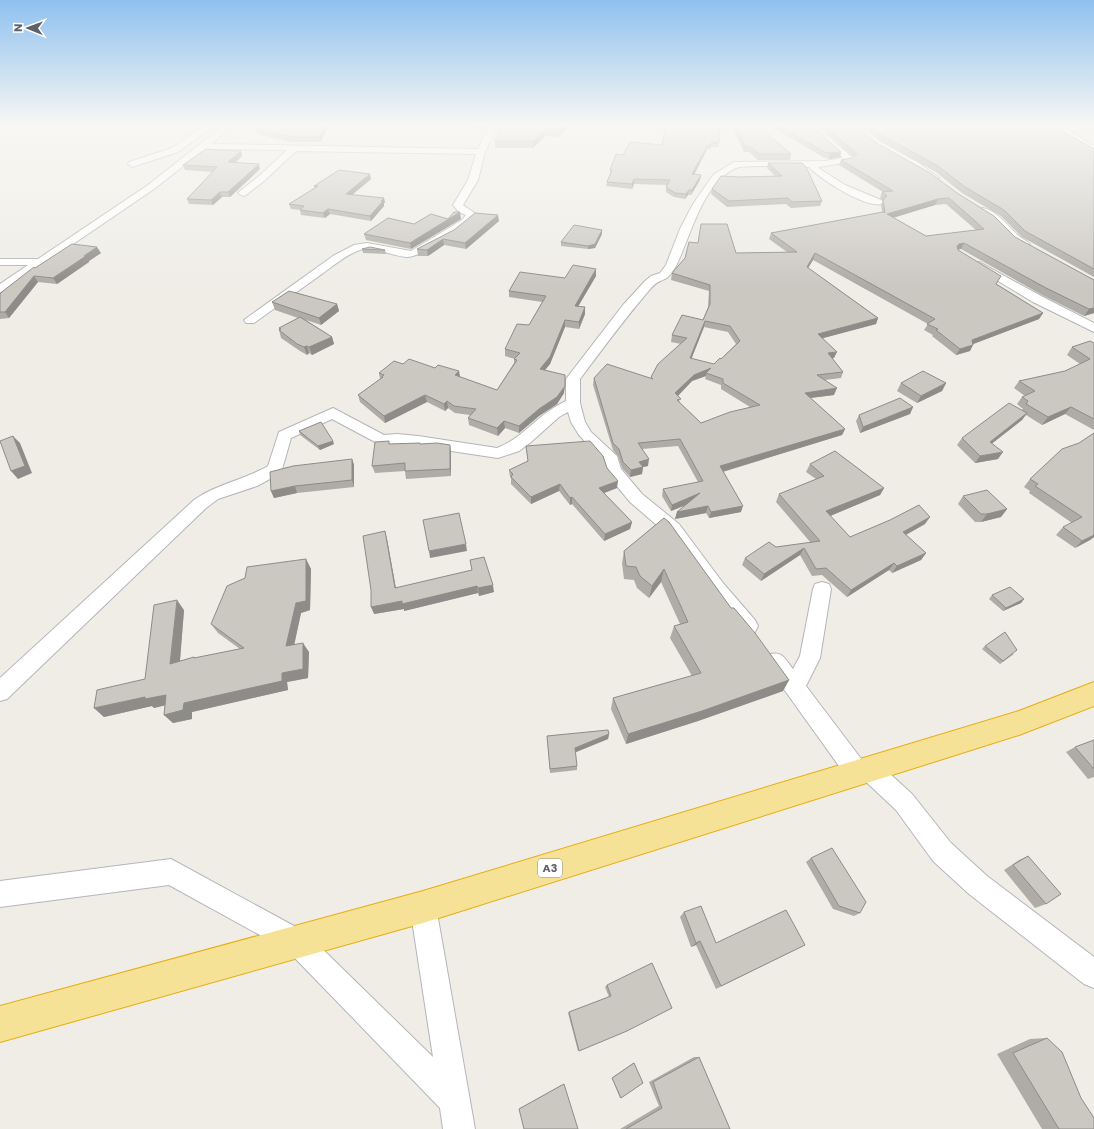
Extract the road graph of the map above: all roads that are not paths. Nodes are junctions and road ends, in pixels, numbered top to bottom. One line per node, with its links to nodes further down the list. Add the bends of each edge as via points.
1 (159, 179): 14 (street)
2 (261, 179): 8 (street)
3 (473, 179): 16 (street, via 458,205 471,217 425,248 412,254 405,254 367,246 358,247 338,258)
4 (715, 179): 18 (street, via 698,204 664,275 649,283 627,308 573,379)
5 (829, 179): 9 (street, via 847,191)
6 (935, 179): 7 (street)
7 (940, 182)
8 (243, 193)
9 (878, 202)
10 (976, 207): 11 (street, via 996,219 1017,240)
11 (1037, 252)
12 (967, 257): 17 (street, via 1038,299)
13 (0, 262): 14 (street)
14 (40, 262): 15 (street)
15 (0, 289)
16 (250, 320)
17 (1094, 328)
18 (573, 404): 20 (street, via 578,422 586,435 611,460 613,470 636,498 673,529 716,588); 23 (street, via 554,414 514,447 498,452 397,438 382,440 333,413 284,435 275,469 256,480 212,495 200,504)
19 (822, 589): 22 (street, via 810,658)
20 (758, 638)
21 (767, 650): 22 (street)
22 (794, 687): 25 (street)
23 (0, 692)
24 (1094, 694): 25 (highway, A3, via 1019,723)
25 (863, 771): 27 (highway, A3); 29 (street, via 904,802 942,852 968,876)
26 (0, 894): 28 (street, via 171,872)
27 (424, 907): 28 (highway, A3); 31 (street)
28 (296, 941): 30 (highway, A3); 31 (street)
29 (1094, 974)
30 (0, 1025)
31 (454, 1100): 32 (street)
32 (459, 1129)

